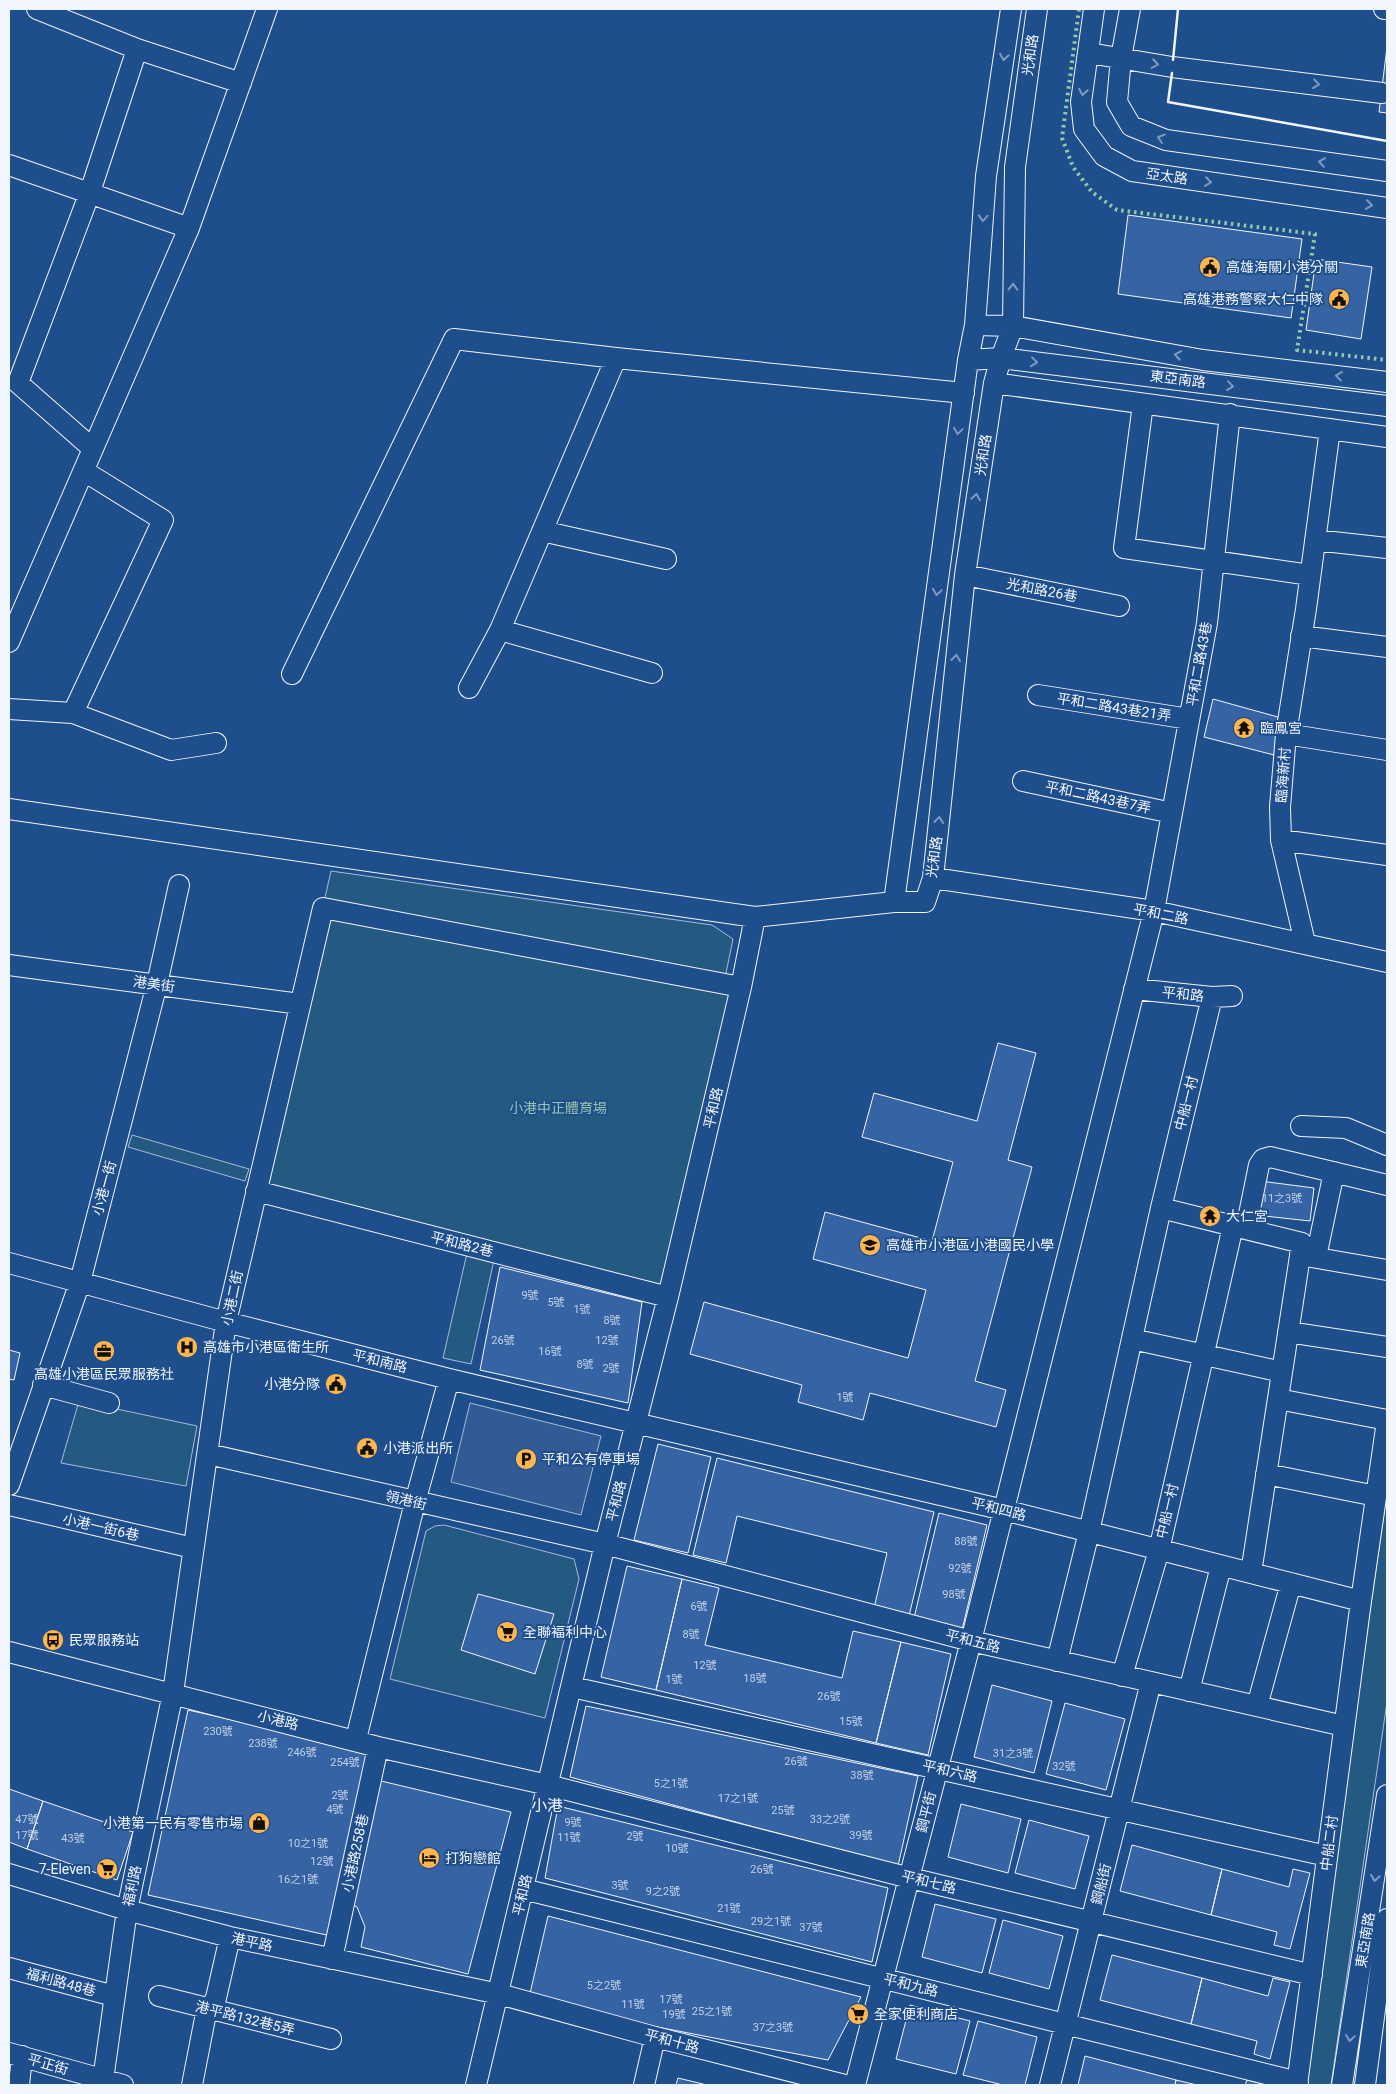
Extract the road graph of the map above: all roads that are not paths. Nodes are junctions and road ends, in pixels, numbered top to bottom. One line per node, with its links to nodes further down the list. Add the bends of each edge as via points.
1 (37, 9): 7 (street)
2 (267, 9): 10 (street)
3 (1011, 9): 17 (street, 光和路, one-way to 17, via 986,176)
4 (1037, 9): 18 (street, 光和路, one-way to 4, via 1015,167)
5 (1094, 9): 8 (street, 亞太路)
6 (1130, 9): 9 (street)
7 (137, 49): 10 (street); 14 (street)
8 (1089, 53): 9 (street); 15 (street, 亞太路, one-way to 15, via 1081,102 1084,129 1104,156 1132,170)
9 (1121, 58): 11 (street, one-way to 11); 13 (street, one-way to 9, via 1166,140 1131,126 1117,102)
10 (241, 83): 16 (street)
11 (1382, 93)
12 (9, 165): 14 (street)
13 (1387, 171)
14 (90, 192): 16 (street); 30 (street, via 18,383)
15 (1387, 208)
16 (189, 228): 30 (street)
17 (975, 326): 18 (street, 東亞南路); 21 (street, 光和路)
18 (1013, 326): 20 (street, 光和路); 22 (street, 東亞南路, one-way to 18, via 1203,360)
19 (616, 358): 24 (street); 32 (street); 45 (street, via 454,339)
20 (1001, 358): 21 (street, 東亞南路); 23 (street, 光和路); 26 (street, 東亞南路, one-way to 26)
21 (968, 360): 24 (street, 光和路)
22 (1387, 382)
23 (994, 383): 25 (street); 37 (street, 光和路, one-way to 23)
24 (964, 393): 61 (street, 光和路, one-way to 61)
25 (1143, 404): 27 (street); 36 (street, via 1124,548)
26 (1387, 406)
27 (1230, 414): 28 (street); 36 (street, 平和二路43巷)
28 (1330, 429): 29 (street); 33 (street, 臨海新村)
29 (1387, 437)
30 (92, 448): 31 (street)
31 (84, 471): 42 (street); 49 (street, via 163,520)
32 (542, 531): 35 (street); 40 (street)
33 (1315, 540): 34 (street); 38 (street, 臨海新村)
34 (1387, 548)
35 (666, 559)
36 (1213, 562): 38 (street); 50 (street, 平和二路43巷, via 1207,623)
37 (965, 575): 39 (street, 光和路26巷); 59 (street, 光和路, one-way to 37)
38 (1310, 575): 41 (street, 臨海新村)
39 (1120, 606)
40 (500, 630): 44 (street); 46 (street)
41 (1301, 636): 43 (street); 51 (street, 臨海新村)
42 (9, 642)
43 (1387, 646)
44 (652, 673)
45 (292, 674)
46 (469, 688)
47 (1038, 695): 50 (street, 平和二路43巷21弄)
48 (9, 709): 49 (street)
49 (73, 713): 52 (street, via 171,750)
50 (1189, 719): 56 (street, 平和二路43巷)
51 (1286, 734): 53 (street); 57 (street, 臨海新村)
52 (216, 743)
53 (1387, 750)
54 (1023, 781): 56 (street, 平和二路43巷7弄)
55 (9, 809): 63 (street)
56 (1172, 814): 62 (street, 平和二路43巷)
57 (1280, 840): 58 (street); 64 (street, 臨海新村)
58 (1387, 855)
59 (933, 878): 61 (street, 光和路, via 925,902); 62 (street, 平和二路)
60 (179, 885): 67 (street, 小港一街)
61 (894, 902): 63 (street)
62 (1154, 912): 64 (street, 平和二路); 69 (street, 平和二路43巷)
63 (755, 917): 68 (street, 平和路)
64 (1305, 943): 65 (street, 平和二路)
65 (1387, 962)
66 (9, 965): 67 (street, 港美街)
67 (157, 984): 72 (street, 港美街); 83 (street, 小港一街)
68 (742, 987): 72 (street, 小港二街, via 323,908); 84 (street, 平和路)
69 (1134, 989): 71 (street, 平和路); 103 (street, 鋼平街)
70 (1232, 996): 71 (street, 平和路)
71 (1212, 997): 78 (street, 中船一村)
72 (300, 1004): 77 (street, 小港二街)
73 (1301, 1126): 74 (street, via 1346,1128)
74 (1387, 1145)
75 (1334, 1172): 76 (street, 中船一村); 79 (street, 中船一村, via 1270,1157 1263,1159); 80 (street)
76 (1387, 1185)
77 (256, 1191): 84 (street, 平和路2巷); 85 (street, 小港二街)
78 (1161, 1208): 79 (street); 87 (street, 中船一村)
79 (1240, 1228): 80 (street, via 1302,1243); 89 (street, 中船一村)
80 (1308, 1256): 82 (street); 86 (street)
81 (9, 1263): 83 (street, 平和南路)
82 (1387, 1270)
83 (80, 1282): 85 (street, 平和南路); 92 (street, 小港一街)
84 (668, 1297): 96 (street, 平和路)
85 (226, 1322): 91 (street, 平和南路); 97 (street, 小港二街)
86 (1288, 1332): 88 (street); 90 (street)
87 (1132, 1339): 89 (street); 104 (street, 中船一村)
88 (1387, 1347)
89 (1202, 1355): 90 (street); 107 (street, 中船一村)
90 (1282, 1372): 93 (street)
91 (449, 1379): 96 (street, 平和南路); 101 (street)
92 (43, 1385): 94 (street); 99 (street, 小港一街)
93 (1278, 1400): 95 (street); 98 (street)
94 (109, 1403)
95 (1387, 1421): 100 (street)
96 (637, 1422): 103 (street, 平和四路); 105 (street, 平和路)
97 (208, 1454): 101 (street, 領港街); 106 (street, 小港二街)
98 (1266, 1474): 100 (street); 109 (street)
99 (9, 1485)
100 (1376, 1496): 111 (street)
101 (414, 1502): 105 (street, 領港街); 122 (street)
102 (9, 1504): 106 (street, 小港一街6巷)
103 (1004, 1510): 104 (street, 平和四路); 112 (street, 鋼平街)
104 (1089, 1532): 107 (street, 平和四路); 114 (street)
105 (605, 1544): 112 (street, 平和五路); 117 (street, 平和路)
106 (193, 1548): 119 (street, 小港二街)
107 (1158, 1550): 108 (street, 平和四路); 115 (street)
108 (1221, 1566): 109 (street, 平和四路); 118 (street)
109 (1251, 1573): 110 (street, 平和四路)
110 (1291, 1583): 111 (street, 平和四路); 120 (street)
111 (1361, 1601): 121 (street, 中船二村)
112 (971, 1641): 114 (street, 平和五路); 124 (street, 鋼平街)
113 (9, 1652): 119 (street, 小港路)
114 (1057, 1661): 115 (street, 平和五路)
115 (1122, 1676): 116 (street, 平和五路)
116 (1151, 1682): 118 (street, 平和五路); 127 (street, 鋼船街)
117 (572, 1686): 124 (street, 平和六路); 125 (street, 平和路)
118 (1188, 1690): 120 (street, 平和五路)
119 (173, 1694): 122 (street, 小港路); 132 (street, 福利路)
120 (1257, 1706): 121 (street, 平和五路)
121 (1344, 1726): 128 (street, 中船二村)
122 (356, 1740): 123 (street, 小港路)
123 (378, 1747): 125 (street, 小港路); 136 (street, 小港路258巷)
124 (938, 1768): 127 (street, 平和六路); 130 (street, 鋼平街)
125 (548, 1785): 130 (street, 平和七路); 131 (street, 平和路)
126 (1387, 1795): 158 (street, 東亞南路, one-way to 158)
127 (1119, 1809): 128 (street, 平和六路); 134 (street, 鋼船街)
128 (1328, 1856): 138 (street, 中船二村)
129 (9, 1874): 132 (street, 港平路)
130 (910, 1878): 134 (street, 平和七路); 139 (street, 鋼平街)
131 (523, 1889): 139 (street, 平和九路); 140 (street, 平和路)
132 (127, 1910): 135 (street, 港平路); 141 (street, 福利路)
133 (1387, 1919): 159 (street, 東亞南路)
134 (1091, 1922): 138 (street, 平和七路); 144 (street, 鋼船街)
135 (230, 1937): 136 (street, 港平路); 143 (street, via 216,1998)
136 (332, 1959): 140 (street, 港平路)
137 (9, 1968): 141 (street, 福利路48巷)
138 (1312, 1975): 149 (street, 中船二村)
139 (883, 1978): 144 (street, 平和九路); 156 (street, 鋼平街)
140 (499, 1994): 145 (street, 平和十路); 153 (street, 平和路)
141 (114, 1996): 148 (street, 福利路)
142 (159, 1996): 143 (street, 港平路132巷5弄)
143 (207, 2008): 146 (street, 港平路132巷5弄); 152 (street)
144 (1066, 2024): 149 (street, 平和九路); 157 (street, 鋼船街)
145 (655, 2037): 154 (street); 155 (street, 平和十路)
146 (331, 2039)
147 (15, 2055): 148 (street, 平正街); 150 (street, 平正街)
148 (103, 2080): 151 (street, 平正街)
149 (1298, 2084)
150 (19, 2085)
151 (123, 2085)
152 (192, 2085)
153 (476, 2085)
154 (644, 2085)
155 (845, 2085)
156 (855, 2085)
157 (1050, 2085)
158 (1342, 2085)
159 (1365, 2085)

